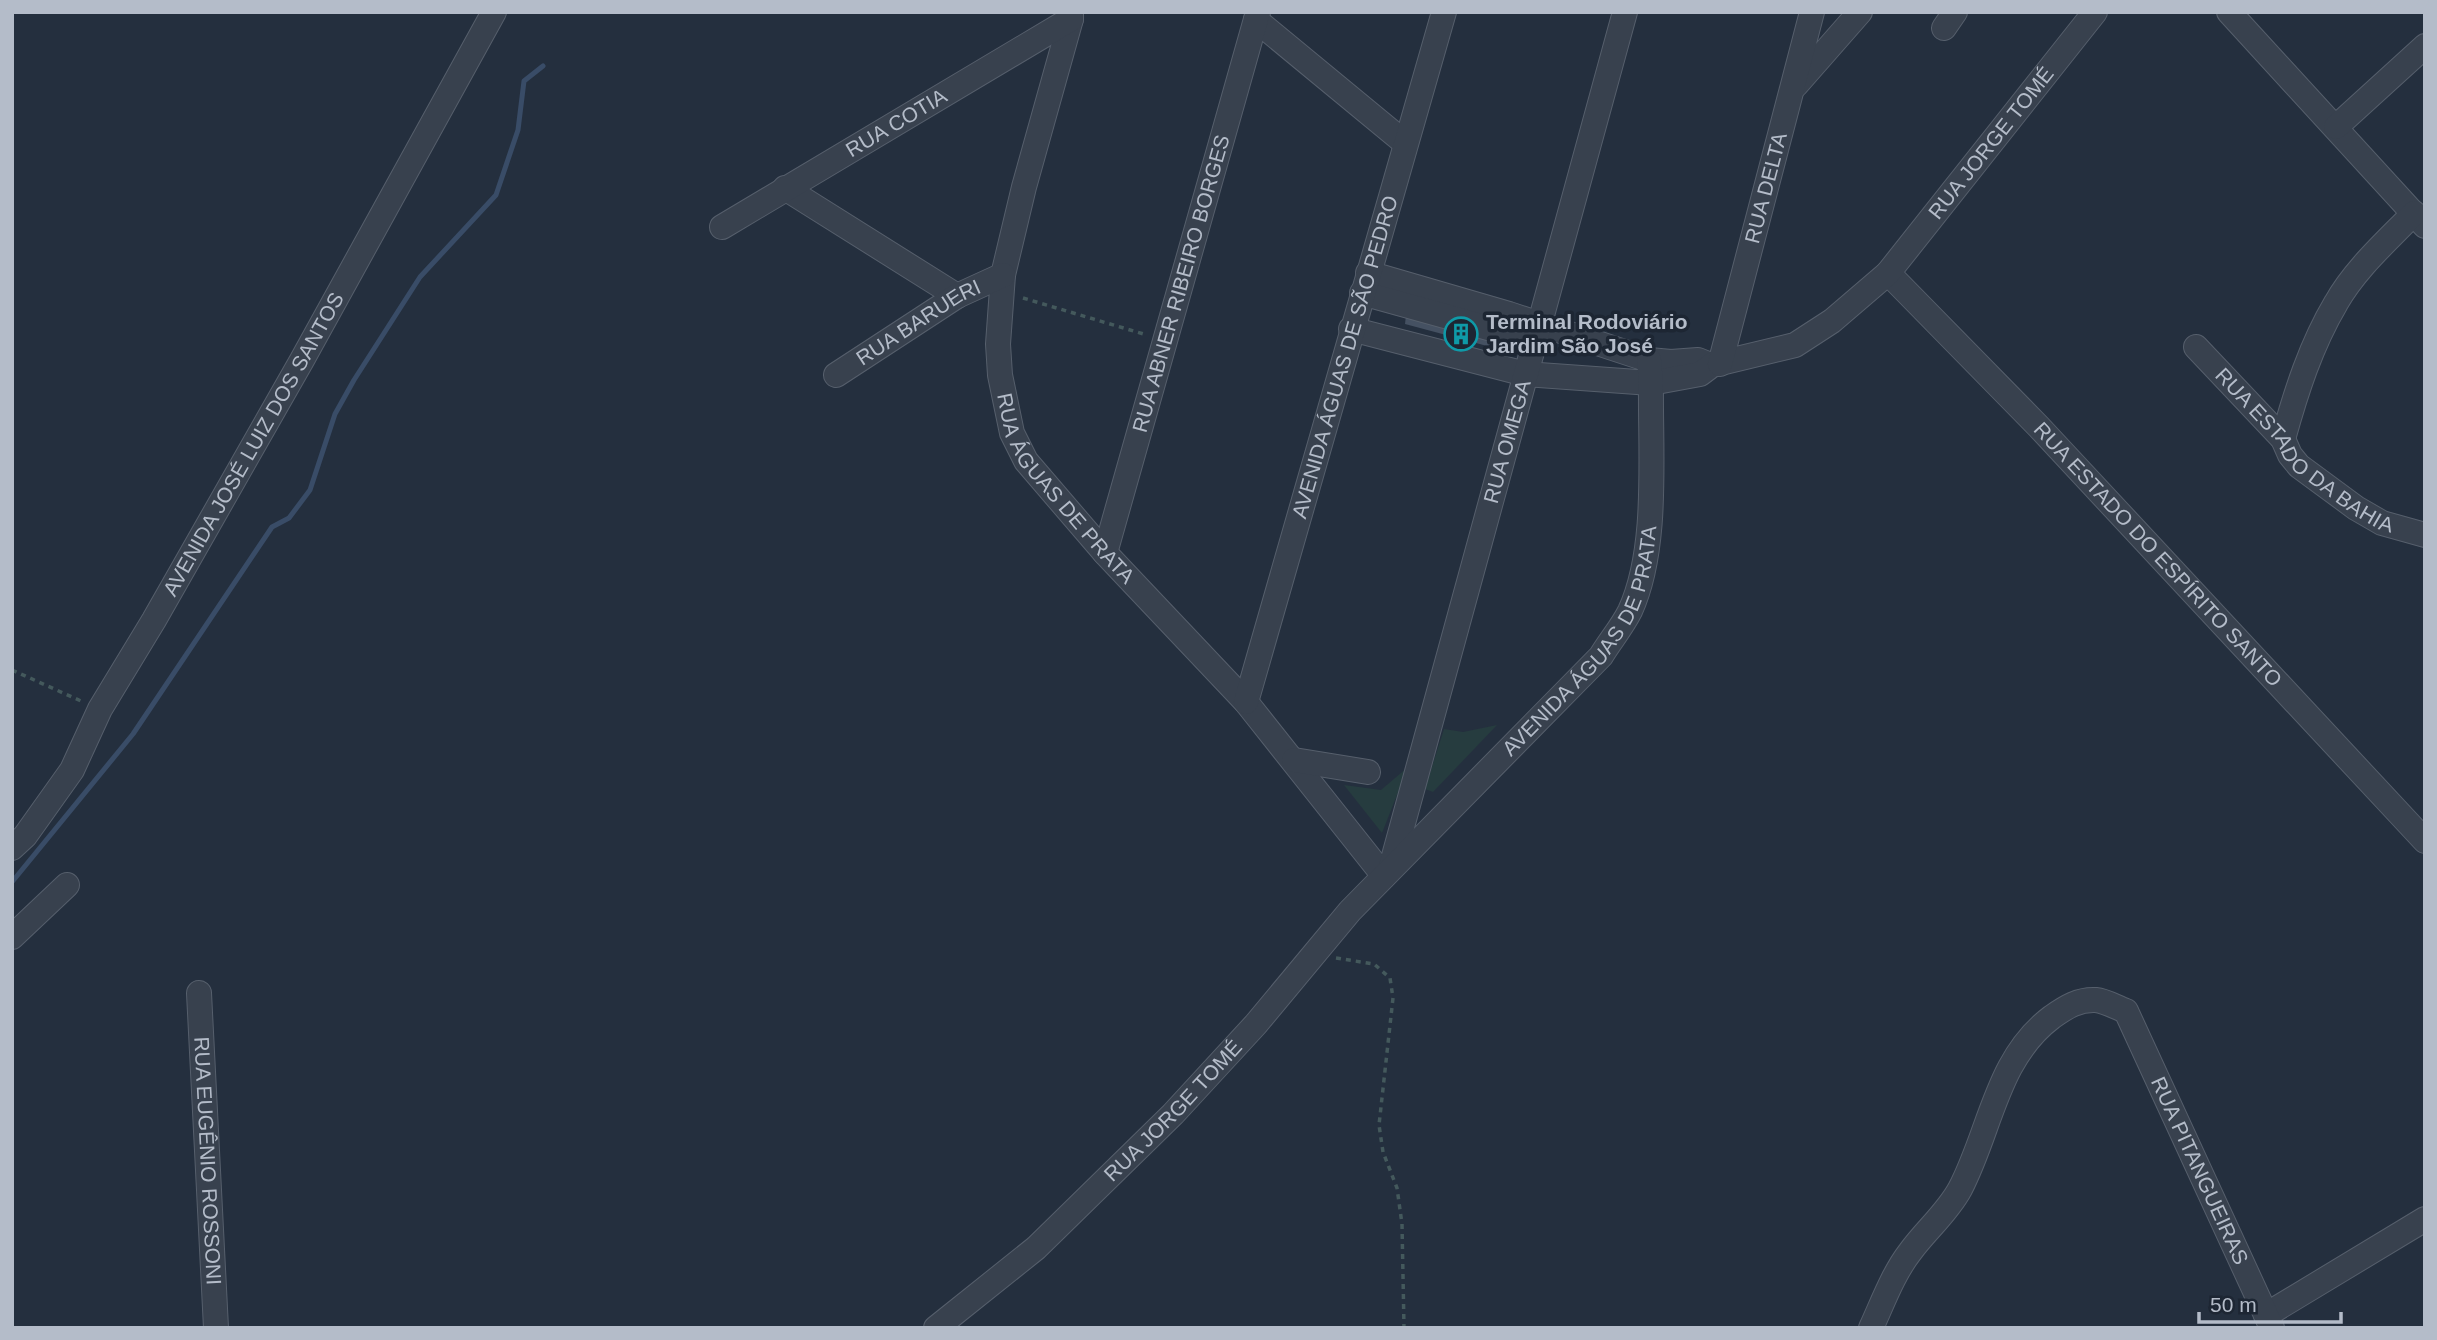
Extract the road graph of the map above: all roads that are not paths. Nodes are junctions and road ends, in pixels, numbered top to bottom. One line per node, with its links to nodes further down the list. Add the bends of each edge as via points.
1 (1444, 12): 13 (street, AVENIDA ÁGUAS DE SÃO PEDRO)
2 (1625, 12): 22 (street, RUA OMEGA)
3 (1812, 12): 11 (street, RUA DELTA)
4 (1860, 12): 11 (street)
5 (2095, 12): 17 (street, RUA JORGE TOMÉ)
6 (2229, 12): 12 (street)
7 (1071, 16): 14 (street, RUA COTIA); 18 (street, RUA ÁGUAS DE PRATA)
8 (1257, 16): 13 (street); 28 (street, RUA ABNER RIBEIRO BORGES)
9 (489, 18): 33 (street, AVENIDA JOSÉ LUIZ DOS SANTOS, via 302,360 100,709 72,770)
10 (2425, 46): 12 (street)
11 (1793, 88): 23 (street, RUA DELTA)
12 (2336, 127): 15 (street)
13 (1405, 143): 20 (street, AVENIDA ÁGUAS DE SÃO PEDRO)
14 (785, 188): 16 (street, RUA COTIA); 19 (street)
15 (2419, 219): 26 (street, via 2359,271 2336,302 2309,356)
16 (723, 227)
17 (1888, 272): 23 (street, via 1832,321 1795,345); 32 (street, RUA ESTADO DO ESPÍRITO SANTO)
18 (1002, 283): 19 (street, RUA BARUERI); 28 (street, RUA ÁGUAS DE PRATA, via 1000,375 1012,433 1026,461)
19 (957, 296): 25 (street, RUA BARUERI)
20 (1359, 302): 22 (street); 22 (street); 29 (street, AVENIDA ÁGUAS DE SÃO PEDRO)
21 (2196, 347): 26 (street, RUA ESTADO DA BAHIA)
22 (1532, 351): 24 (street); 24 (street); 34 (street, RUA OMEGA)
23 (1716, 365): 24 (street, via 1700,374)
24 (1650, 371): 34 (street, AVENIDA ÁGUAS DE PRATA, via 1649,536 1645,566 1629,611 1601,656)
25 (836, 375)
26 (2283, 439): 27 (street, RUA ESTADO DA BAHIA, via 2299,466 2356,508 2382,523)
27 (2425, 535)
28 (1105, 554): 29 (street, RUA ÁGUAS DE PRATA)
29 (1246, 702): 30 (street, RUA ÁGUAS DE PRATA)
30 (1294, 760): 31 (street); 34 (street, RUA ÁGUAS DE PRATA)
31 (1368, 772)
32 (2420, 827)
33 (12, 848)
34 (1387, 874): 41 (street, RUA JORGE TOMÉ, via 1174,1114 1036,1248)
35 (67, 885): 36 (street)
36 (12, 937)
37 (199, 993): 40 (street, RUA EUGÊNIO ROSSONI)
38 (2425, 1220): 39 (street)
39 (2269, 1322): 42 (street, RUA PITANGUEIRAS, via 2126,1012 2098,1000 2066,1007 2019,1050 1972,1165 1947,1209 1900,1266)
40 (216, 1328)
41 (936, 1328)
42 (1871, 1328)

